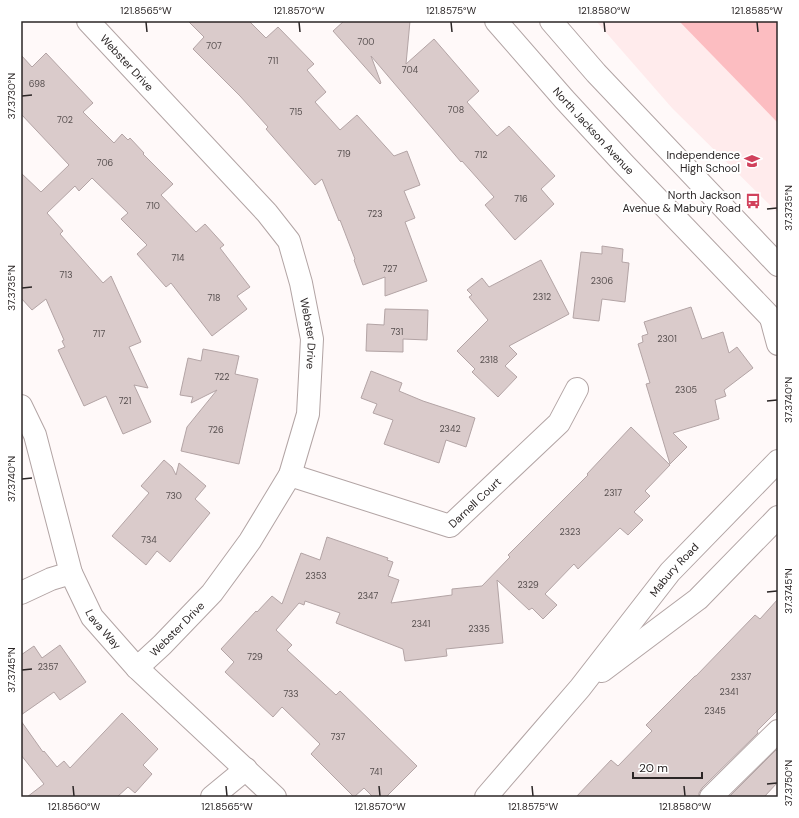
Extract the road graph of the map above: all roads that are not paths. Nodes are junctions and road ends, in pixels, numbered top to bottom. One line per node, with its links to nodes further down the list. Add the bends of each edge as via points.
1 (88, 21): 11 (street, Webster Drive, via 267,213 289,241 301,283 312,339 308,414)
2 (496, 21): 5 (street, North Jackson Avenue, via 623,163)
3 (551, 21): 4 (street, via 602,79)
4 (778, 265)
5 (774, 322): 6 (street)
6 (778, 344)
7 (577, 389): 11 (street, Darnell Court, via 560,423 450,526)
8 (21, 406): 13 (street, Lava Way, via 34,434)
9 (778, 443): 10 (street)
10 (775, 464): 16 (street, Mabury Road, via 670,572)
11 (290, 475): 15 (street, Webster Drive, via 250,541 212,593)
12 (778, 517): 16 (street, Mabury Road, via 698,599)
13 (71, 573): 14 (street); 15 (street, Lava Way, via 92,617)
14 (21, 593)
15 (137, 668): 18 (street, Lava Way)
16 (580, 688): 21 (street, Mabury Road)
17 (778, 731): 22 (street)
18 (246, 769): 19 (street); 20 (street, Lava Way)
19 (212, 797)
20 (275, 797)
21 (486, 797)
22 (711, 797)

